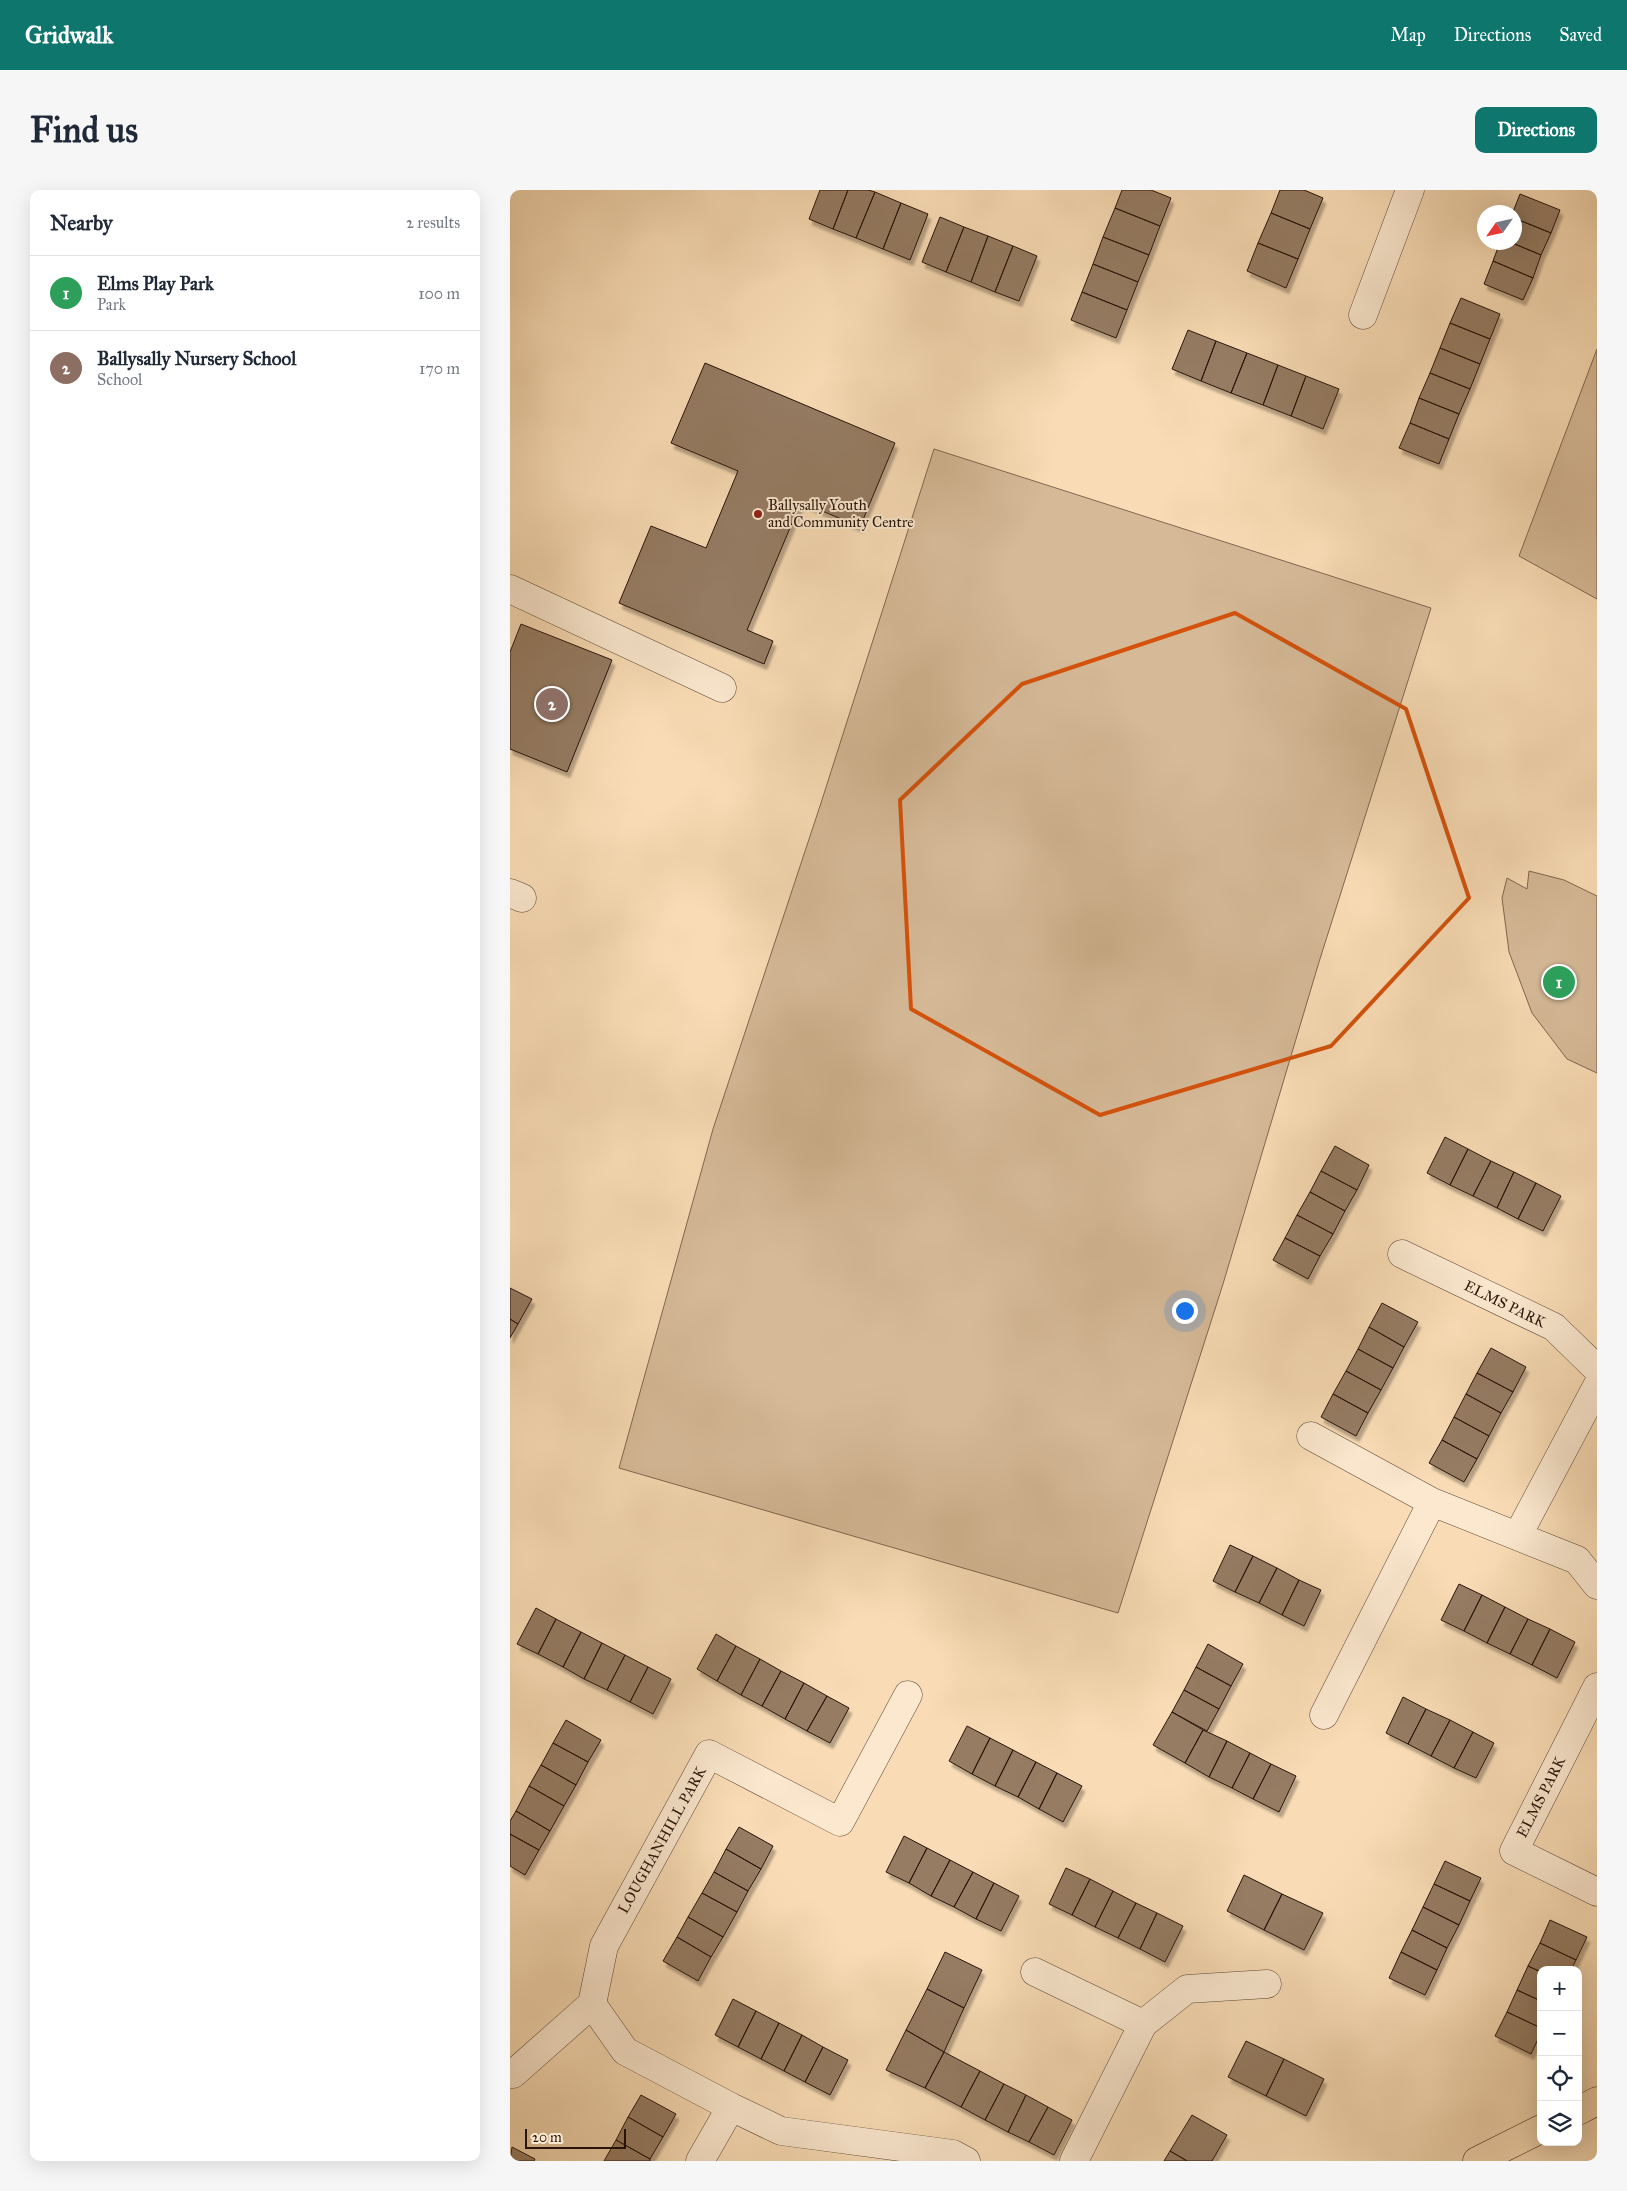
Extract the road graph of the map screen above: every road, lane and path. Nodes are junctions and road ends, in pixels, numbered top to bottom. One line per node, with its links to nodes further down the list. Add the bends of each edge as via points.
1 (1410, 190): 2 (street)
2 (1364, 315)
3 (510, 589): 4 (street)
4 (722, 688)
5 (1402, 1254): 6 (street, ELMS PARK, via 1554,1328)
6 (1597, 1369)
7 (1597, 1386): 10 (street)
8 (1311, 1436): 9 (street)
9 (1432, 1502): 10 (street); 14 (street)
10 (1518, 1535): 11 (street, via 1577,1560)
11 (1597, 1585)
12 (1597, 1687): 15 (street, ELMS PARK, via 1514,1851)
13 (908, 1695): 18 (street, LOUGHANHILL PARK, via 840,1822 709,1754 604,1946)
14 (1324, 1715)
15 (1597, 1892)
16 (1035, 1972): 19 (street)
17 (1267, 1984): 19 (street, via 1187,1989)
18 (592, 2004): 20 (street); 22 (street, via 625,2051)
19 (1143, 2024): 27 (street)
20 (514, 2074)
21 (1597, 2101): 23 (main road)
22 (731, 2108): 25 (street); 26 (street, via 782,2131 953,2154)
23 (1582, 2109)
24 (1537, 2131): 28 (main road)
25 (700, 2161)
26 (966, 2161)
27 (1074, 2161)
28 (1477, 2161)

